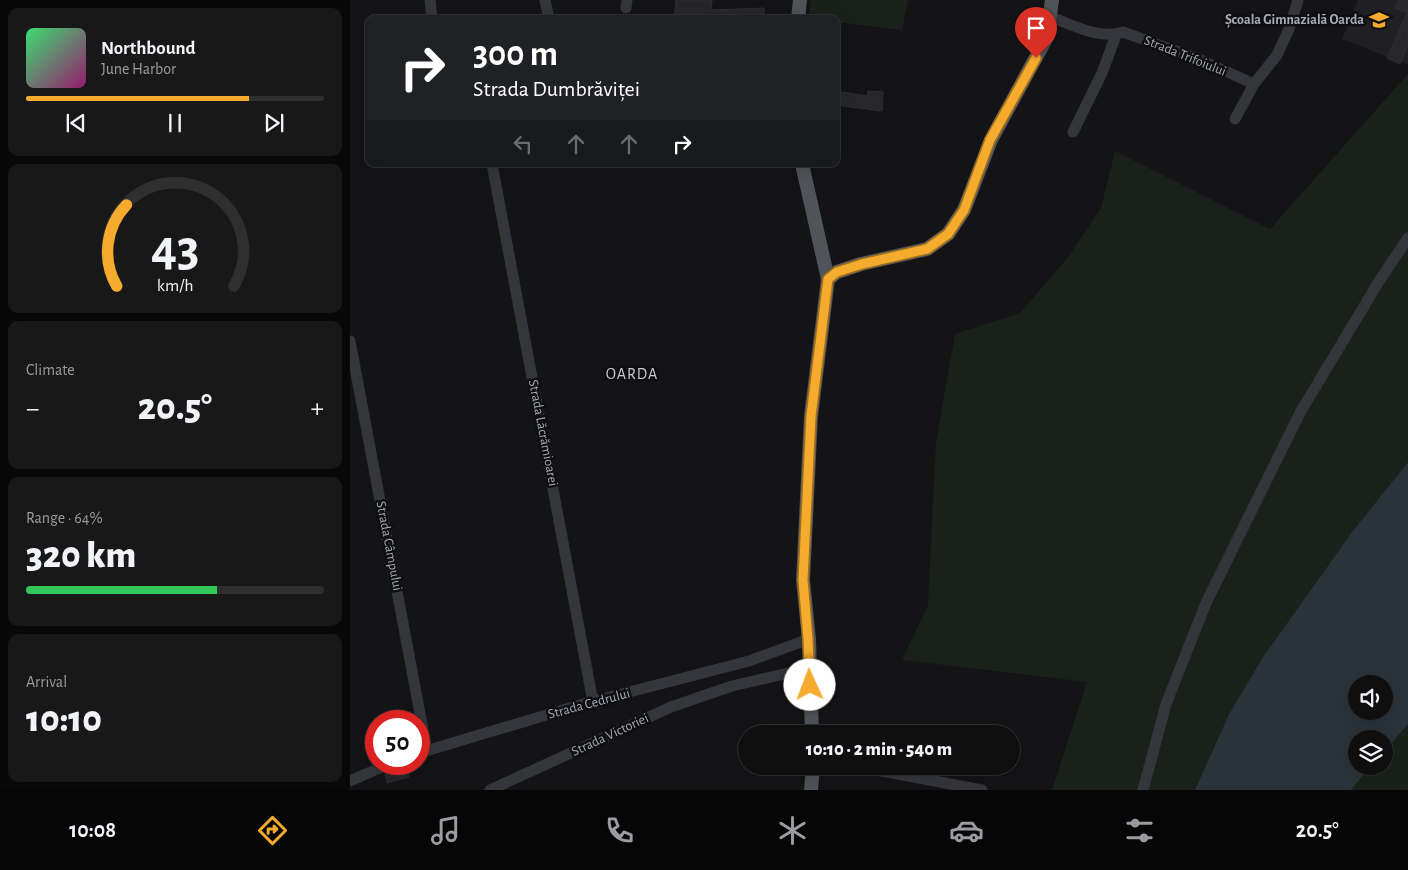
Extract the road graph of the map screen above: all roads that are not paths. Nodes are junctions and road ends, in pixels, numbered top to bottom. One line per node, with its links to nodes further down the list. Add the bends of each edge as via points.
1 (430, 0): 6 (street)
2 (545, 0): 7 (street)
3 (800, 0): 8 (main road)
4 (1052, 0): 9 (main road)
5 (1298, 0): 11 (street, via 1277,55)
6 (432, 15)
7 (547, 15)
8 (798, 15)
9 (1050, 17): 10 (street, Strada Trifoiului, via 1099,34); 17 (main road, via 1047,37 990,140 964,210 948,234 927,249 862,264 837,272)
10 (1116, 35): 11 (street, Strada Trifoiului, via 1123,32 1160,45); 13 (street, via 1102,73)
11 (1254, 84): 12 (street)
12 (1235, 119)
13 (1073, 132)
14 (493, 167): 24 (street, Strada Lăcrămioarei)
15 (803, 167): 17 (main road)
16 (1408, 238): 35 (street, via 1301,411 1206,603 1166,704)
17 (828, 279): 19 (main road, via 811,416 803,580)
18 (350, 341): 25 (street, Strada Câmpului)
19 (808, 639): 20 (street, Strada Cedrului); 21 (main road)
20 (749, 662): 22 (street, Strada Cedrului); 23 (street)
21 (810, 668): 23 (street, Strada Victoriei); 26 (main road)
22 (700, 676): 23 (street); 24 (street, Strada Cedrului)
23 (732, 686): 32 (street, Strada Victoriei, via 671,707)
24 (593, 702): 27 (street, Strada Cedrului)
25 (416, 710)
26 (812, 725)
27 (430, 750)
28 (365, 774): 31 (street)
29 (812, 775): 33 (main road)
30 (903, 775): 34 (street)
31 (350, 781)
32 (490, 790)
33 (811, 790)
34 (982, 790)
35 (1143, 790)

